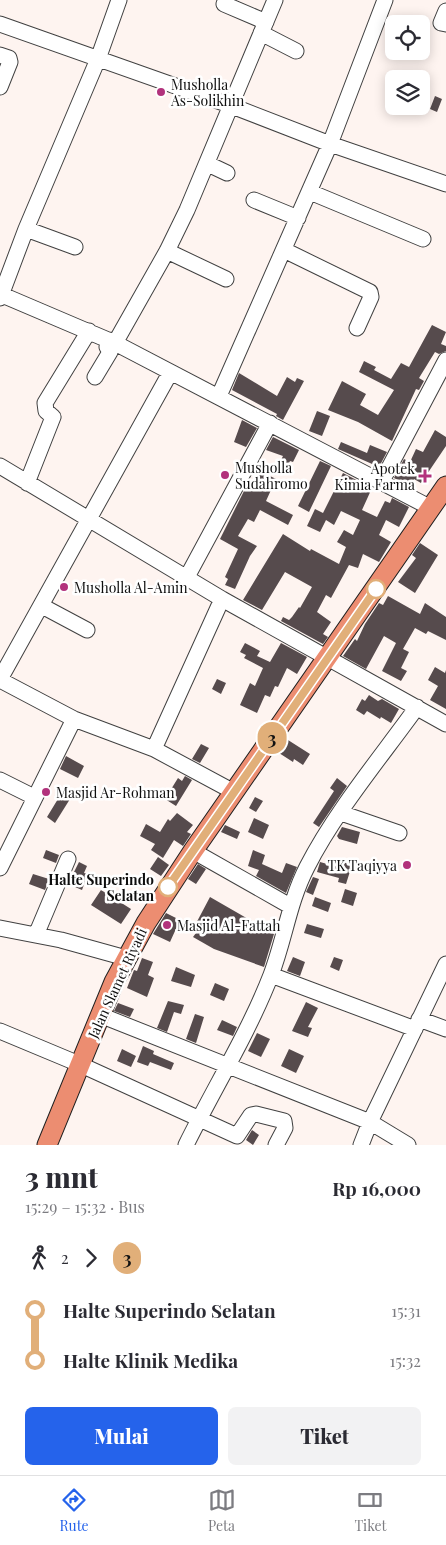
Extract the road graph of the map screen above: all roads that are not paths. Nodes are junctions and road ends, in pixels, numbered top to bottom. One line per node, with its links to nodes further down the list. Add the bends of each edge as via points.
1 (119, 0): 11 (street)
2 (275, 0): 8 (street)
3 (386, 0): 14 (street)
4 (224, 4): 8 (street)
5 (446, 12): 7 (street, via 441,23)
6 (0, 24): 11 (street)
7 (446, 24)
8 (264, 28): 9 (street); 13 (street)
9 (296, 50)
10 (0, 54): 12 (street, via 10,62)
11 (98, 59): 13 (street); 21 (street)
12 (0, 87)
13 (232, 106): 14 (street); 15 (street)
14 (330, 144): 17 (street); 18 (street)
15 (208, 164): 16 (street); 25 (street)
16 (227, 174)
17 (446, 184)
18 (310, 192): 20 (street); 22 (street)
19 (254, 200): 20 (street)
20 (298, 218): 24 (street)
21 (26, 229): 23 (street); 27 (street)
22 (423, 239)
23 (75, 247)
24 (284, 250): 28 (street, via 370,292 371,297); 34 (street)
25 (167, 251): 26 (street); 30 (street)
26 (226, 279)
27 (0, 295): 29 (street)
28 (357, 328)
29 (89, 331): 30 (street); 38 (street, via 46,400 45,409 53,417)
30 (112, 342): 32 (street); 33 (street, via 107,347 110,352)
31 (446, 360): 37 (street)
32 (170, 373): 34 (street); 41 (street)
33 (95, 377)
34 (219, 396): 35 (street)
35 (270, 423): 37 (street); 42 (street)
36 (0, 466): 38 (street)
37 (382, 481): 40 (street)
38 (27, 483): 41 (street)
39 (446, 486): 40 (main road, Jalan Slamet Riyadi)
40 (432, 508): 46 (main road, Jalan Slamet Riyadi)
41 (89, 520): 42 (street); 44 (street)
42 (187, 577): 43 (street)
43 (222, 599): 46 (street); 51 (street)
44 (42, 606): 45 (street); 47 (street)
45 (87, 630)
46 (328, 659): 48 (street); 53 (main road, Jalan Slamet Riyadi)
47 (0, 680): 49 (street)
48 (417, 707): 50 (street); 55 (street)
49 (74, 719): 51 (street); 54 (street)
50 (446, 724)
51 (154, 749): 53 (street)
52 (0, 780): 54 (street)
53 (234, 792): 57 (main road, Jalan Slamet Riyadi)
54 (34, 797): 59 (street)
55 (341, 812): 56 (street); 60 (street, via 315,852)
56 (399, 833)
57 (193, 851): 60 (street); 63 (main road, Jalan Slamet Riyadi, via 156,905)
58 (68, 859): 62 (street)
59 (2, 861)
60 (290, 906): 65 (street)
61 (0, 928): 62 (street)
62 (36, 935): 63 (street)
63 (126, 958): 66 (main road, Jalan Slamet Riyadi)
64 (446, 964): 67 (street)
65 (271, 975): 67 (street); 71 (street)
66 (100, 1015): 70 (main road, Jalan Slamet Riyadi); 71 (street)
67 (417, 1024): 68 (street); 73 (street)
68 (446, 1029)
69 (0, 1032): 70 (street)
70 (79, 1064): 72 (street); 75 (main road, Jalan Slamet Riyadi)
71 (228, 1067): 72 (street); 73 (street)
72 (199, 1120): 74 (street); 76 (street)
73 (370, 1122): 78 (street); 79 (street)
74 (236, 1141): 77 (street, via 251,1115 256,1114 284,1121 285,1128)
75 (47, 1145)
76 (186, 1145)
77 (276, 1145)
78 (362, 1145)
79 (408, 1145)

